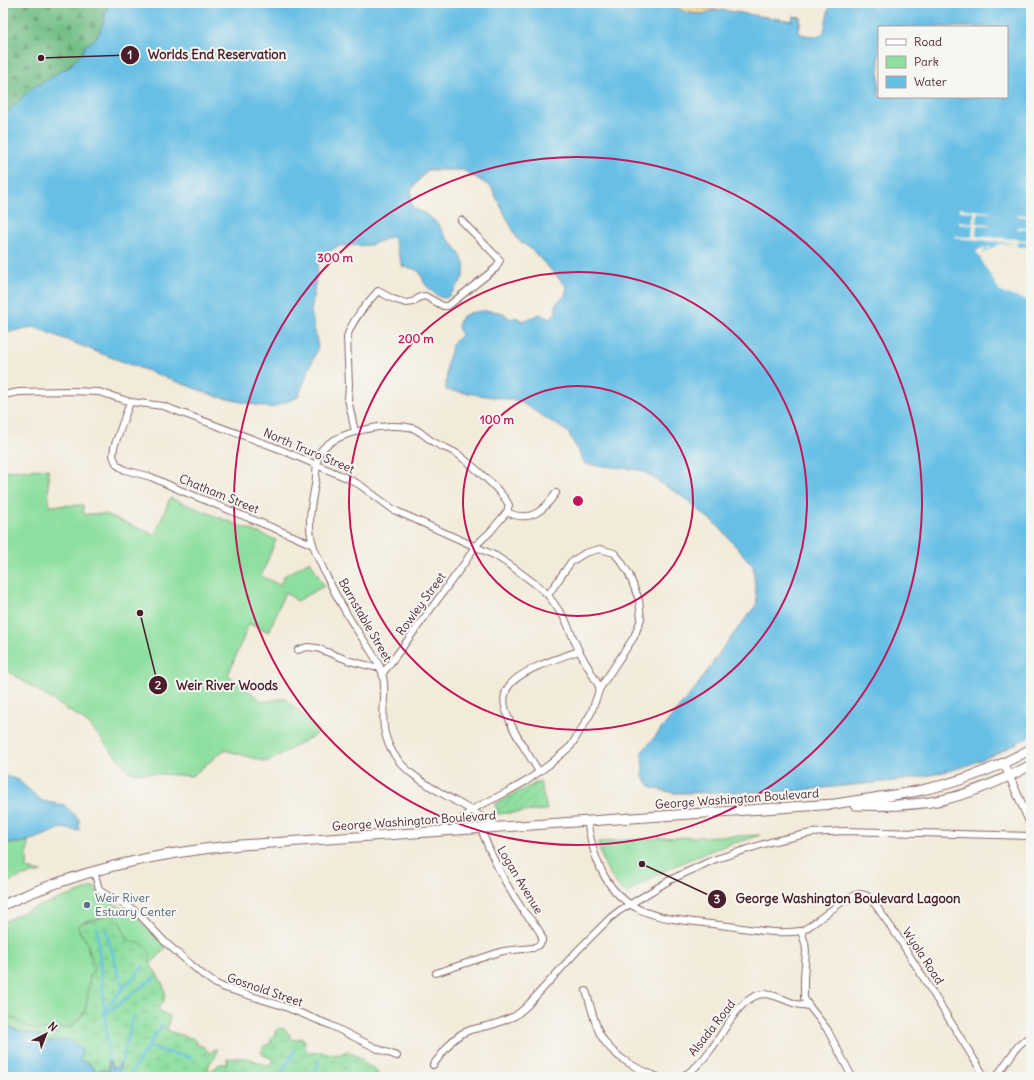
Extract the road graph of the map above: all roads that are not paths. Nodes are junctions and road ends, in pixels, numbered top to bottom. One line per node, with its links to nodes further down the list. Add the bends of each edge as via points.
1 (461, 220): 4 (street, via 500,260 496,268 448,306 422,296 406,303 378,292 356,318 347,337 348,398)
2 (3, 395): 3 (street, North Truro Street, via 19,392 92,391)
3 (130, 402): 5 (street, North Truro Street, via 163,406 277,448); 8 (street, Chatham Street, via 114,447 113,456 117,465)
4 (355, 432): 5 (street, Barnstable Street, via 327,444 318,457); 7 (street, Barnstable Street, via 381,427 412,427 432,442 458,454 506,499 509,505)
5 (317, 466): 8 (street, Barnstable Street, via 310,534); 9 (street, North Truro Street, via 353,481 394,510)
6 (556, 493): 7 (street, via 548,504 533,515 516,516)
7 (507, 512): 9 (street, Rowley Street)
8 (313, 545): 13 (street, Barnstable Street, via 337,598)
9 (475, 546): 10 (street, North Truro Street, via 514,568); 13 (street, Rowley Street, via 391,664)
10 (548, 595): 12 (street, North Truro Street, via 565,619); 14 (street, via 571,562 585,553 600,549 614,553 629,574 639,600 641,619 634,637)
11 (298, 650): 13 (street, via 307,647 317,648)
12 (579, 651): 14 (street, North Truro Street); 18 (street, via 529,670 518,676 507,689 505,708 509,719)
13 (381, 670): 21 (street, Barnstable Street, via 384,681 384,726 386,739 394,756 416,778)
14 (600, 688): 18 (street, via 591,713 571,746)
15 (1031, 749): 16 (main road, George Washington Boulevard)
16 (1004, 764): 19 (street); 20 (main road, George Washington Boulevard, via 965,779 923,790)
17 (1031, 765): 19 (main road, George Washington Boulevard)
18 (539, 772): 21 (street, via 508,792)
19 (1009, 776): 20 (main road, George Washington Boulevard, via 941,800 892,805); 23 (street)
20 (835, 804): 22 (main road, George Washington Boulevard)
21 (471, 810): 24 (street, Barnstable Street); 26 (street)
22 (587, 822): 24 (main road, George Washington Boulevard); 29 (street, via 602,872 620,897)
23 (1031, 825)
24 (499, 827): 25 (main road, George Washington Boulevard)
25 (481, 829): 26 (main road, George Washington Boulevard); 32 (street, Logan Avenue, via 493,858 516,900 540,933 542,940 533,948 500,952)
26 (452, 830): 28 (main road, George Washington Boulevard, via 220,847 150,858)
27 (1031, 836): 29 (street, via 845,830 804,834 713,860 670,880)
28 (94, 871): 30 (main road, George Washington Boulevard); 36 (street, Gosnold Street, via 103,893 136,911 165,942 216,984 283,1006 330,1025 378,1050)
29 (630, 904): 31 (street, via 655,916 789,933); 37 (street, via 610,918 587,940 539,995 515,1016 461,1034)
30 (3, 905)
31 (801, 931): 34 (street, via 806,951 804,998); 41 (street, Wyola Road, via 851,897 860,894 872,900)
32 (436, 973)
33 (586, 991): 38 (street, via 600,1035 620,1058)
34 (808, 1006): 39 (street, Alsada Road, via 768,995 751,999 734,1015 704,1059); 40 (street, via 827,1029)
35 (1031, 1035): 42 (street, via 1018,1046)
36 (397, 1056)
37 (433, 1065)
38 (656, 1076)
39 (681, 1077)
40 (852, 1077)
41 (986, 1077)
42 (996, 1077)

